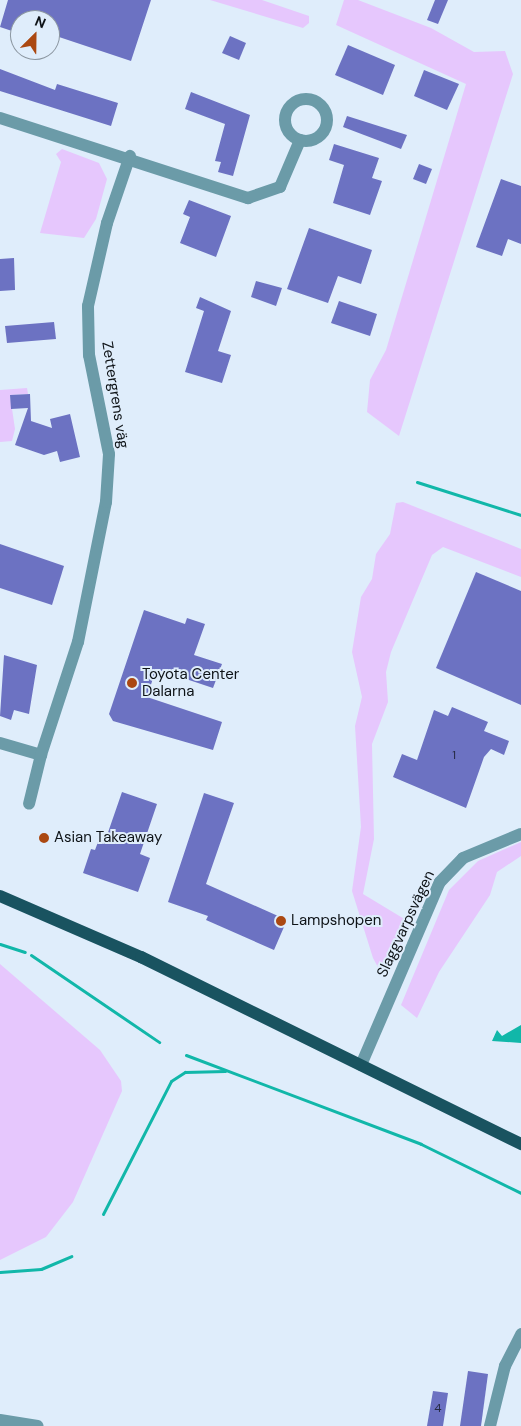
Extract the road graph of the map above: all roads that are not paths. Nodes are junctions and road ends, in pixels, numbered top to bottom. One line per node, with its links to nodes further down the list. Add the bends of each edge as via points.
1 (0, 118): 3 (street)
2 (300, 140): 3 (street, via 280,187 255,198 187,180)
3 (130, 156): 5 (street, Zettergrens väg, via 107,223 88,306 89,355 109,454 106,502 78,642)
4 (0, 743): 5 (street)
5 (41, 755): 6 (street, Zettergrens väg)
6 (29, 804)
7 (521, 834): 9 (street, Slaggvarpsvägen, via 463,858 440,882)
8 (0, 896): 9 (main road, via 141,957)
9 (361, 1065): 10 (main road)
10 (521, 1144)
11 (521, 1334): 14 (street, via 505,1366)
12 (0, 1420): 13 (street)
13 (36, 1426)
14 (490, 1426)

